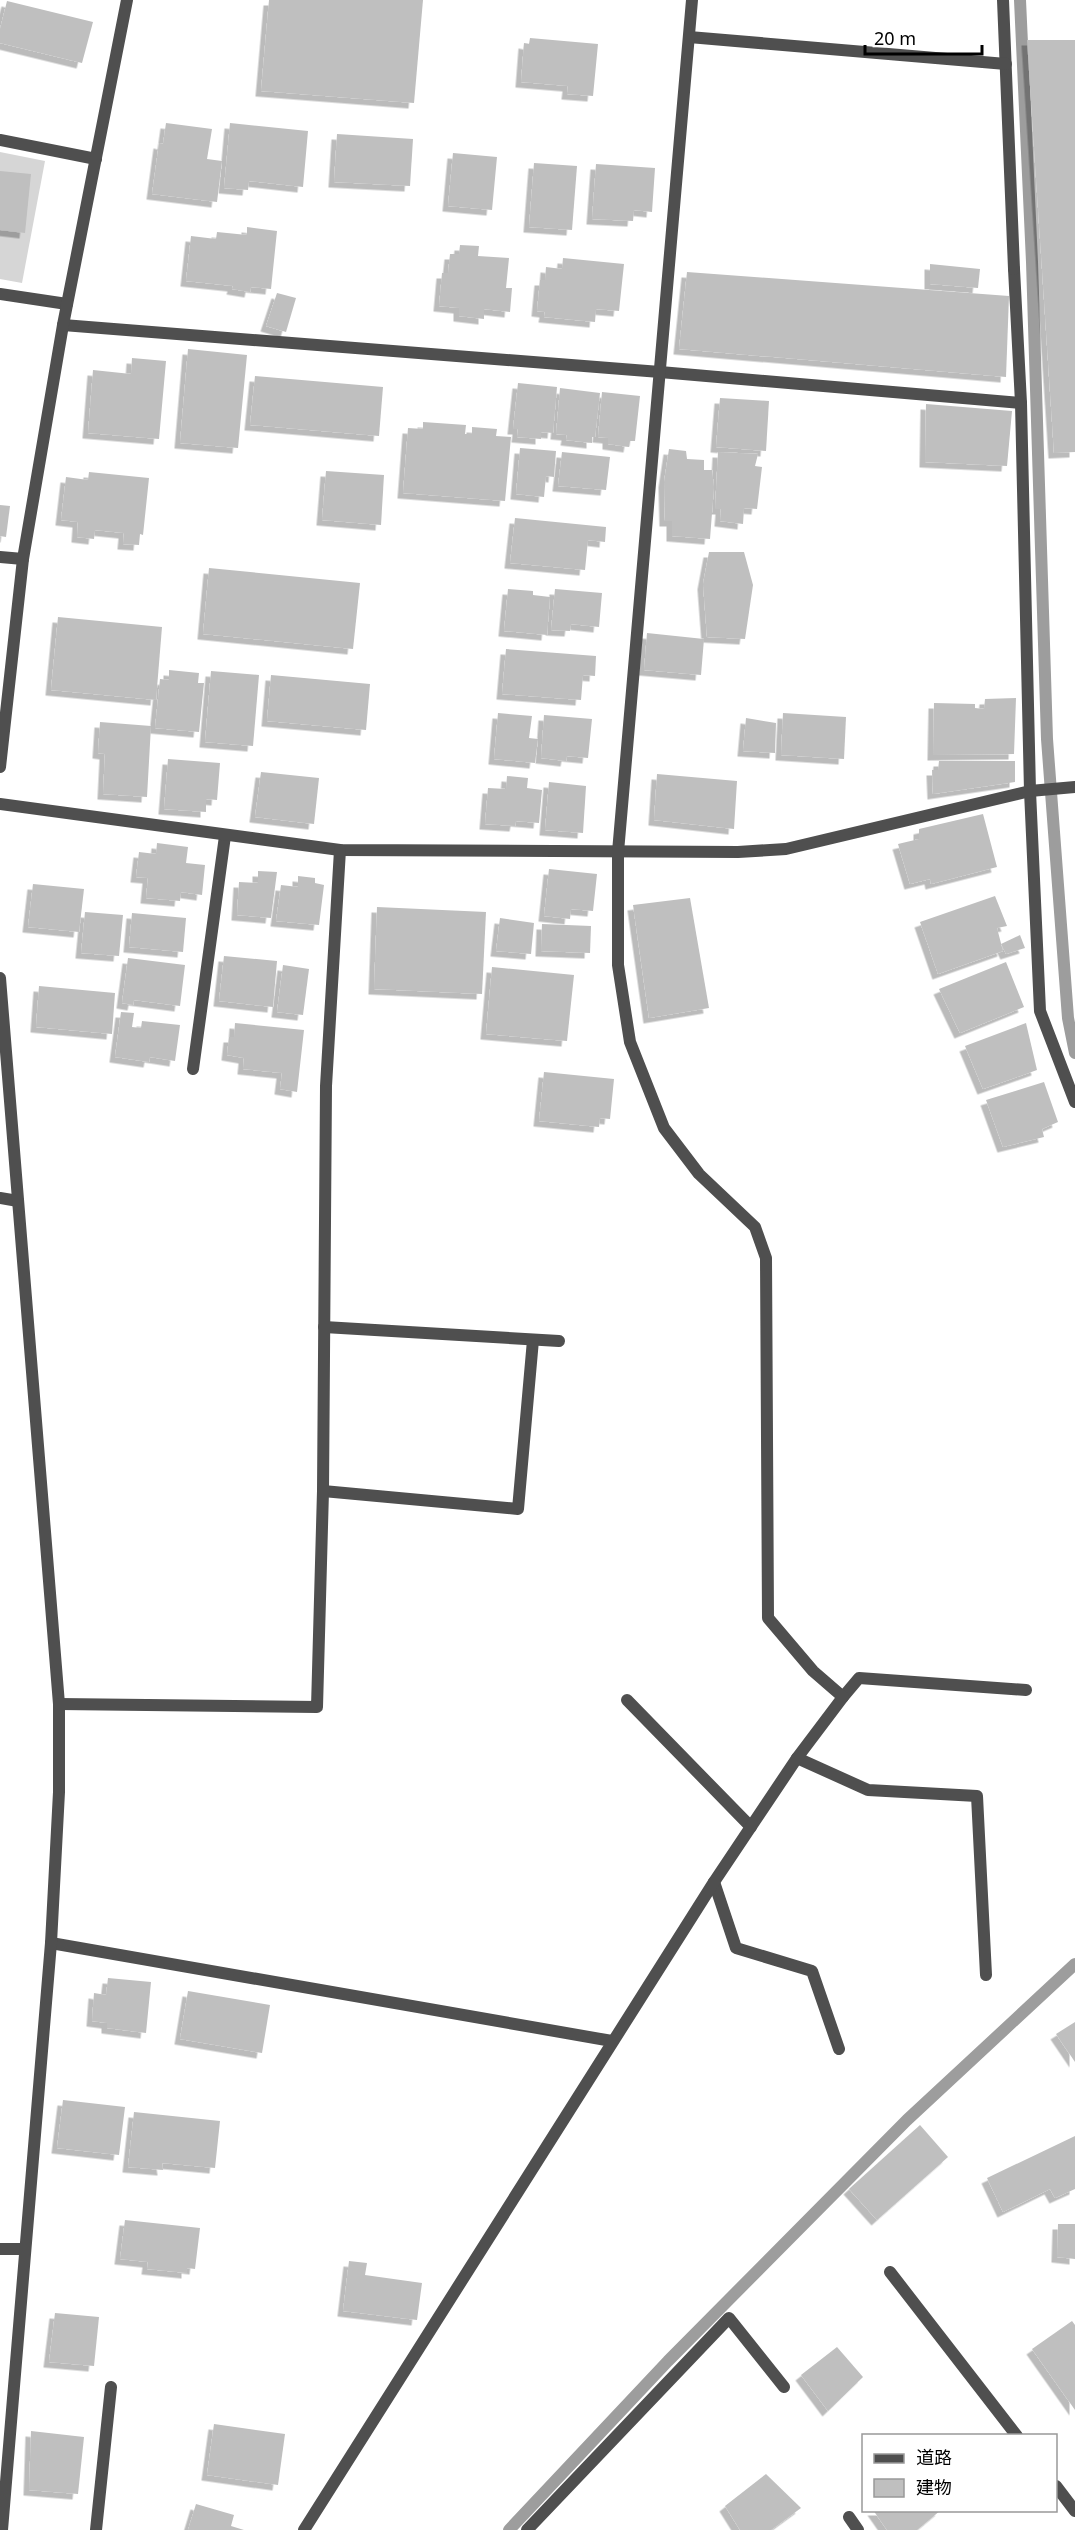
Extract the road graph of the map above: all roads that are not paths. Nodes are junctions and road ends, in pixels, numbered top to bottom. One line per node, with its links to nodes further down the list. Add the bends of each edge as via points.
1 (127, 0): 7 (street)
2 (692, 0): 4 (street)
3 (1003, 0): 5 (street)
4 (689, 37): 5 (street); 11 (street)
5 (1006, 64): 12 (street)
6 (0, 140): 7 (street)
7 (96, 159): 9 (street)
8 (0, 294): 9 (street)
9 (67, 304): 10 (street)
10 (63, 325): 11 (street); 14 (street)
11 (660, 372): 12 (street); 21 (street)
12 (1021, 403): 17 (street)
13 (0, 557): 14 (street)
14 (23, 559): 15 (street)
15 (0, 767)
16 (1075, 787): 17 (street)
17 (1030, 791): 21 (street, via 786,849); 24 (street, via 1040,1011)
18 (0, 804): 19 (street)
19 (225, 836): 20 (street); 23 (street)
20 (340, 850): 21 (street); 27 (street, via 326,1086)
21 (618, 852): 32 (street, via 618,965 630,1042 664,1128 699,1174 755,1227 766,1258 768,1618 813,1671)
22 (0, 978): 26 (street)
23 (193, 1069)
24 (1075, 1102)
25 (0, 1198): 26 (street)
26 (18, 1202): 34 (street)
27 (324, 1327): 28 (street); 30 (street)
28 (532, 1340): 29 (street); 30 (street, via 518,1509)
29 (559, 1341)
30 (323, 1491): 34 (street, via 317,1707)
31 (1026, 1690): 32 (street, via 859,1678)
32 (843, 1697): 35 (street)
33 (627, 1700): 36 (street)
34 (59, 1704): 38 (street)
35 (797, 1758): 36 (street); 39 (street, via 868,1790 977,1796)
36 (751, 1827): 37 (street)
37 (714, 1882): 40 (street); 41 (street, via 736,1948 812,1971)
38 (51, 1943): 40 (street); 43 (street)
39 (986, 1975)
40 (612, 2041): 53 (street)
41 (839, 2049)
42 (0, 2249): 43 (street)
43 (24, 2249): 51 (street)
44 (890, 2272): 47 (street)
45 (111, 2387): 52 (street)
46 (784, 2387): 54 (street, via 729,2318)
47 (1015, 2434)
48 (1057, 2487): 49 (street)
49 (1075, 2511)
50 (849, 2517): 55 (street)
51 (2, 2530)
52 (96, 2530)
53 (304, 2530)
54 (526, 2530)
55 (858, 2530)

